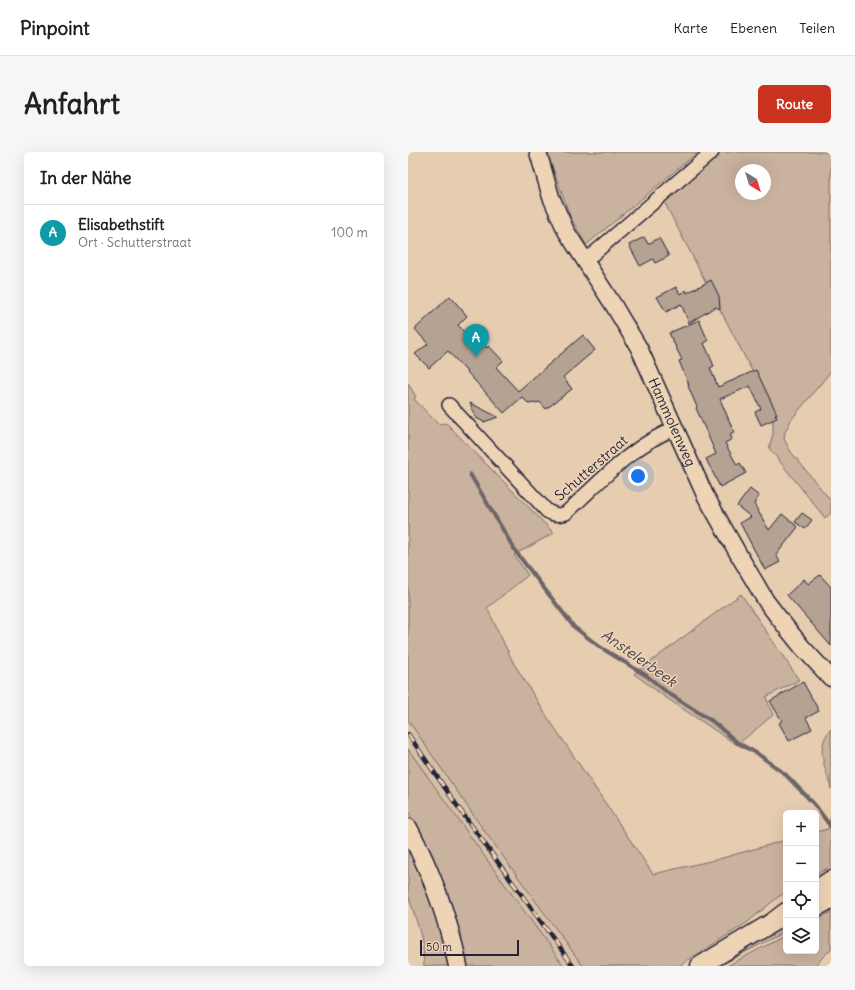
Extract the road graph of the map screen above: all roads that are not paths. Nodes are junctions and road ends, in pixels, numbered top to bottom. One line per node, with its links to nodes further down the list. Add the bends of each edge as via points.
1 (538, 152): 3 (street, Hammolenweg, via 551,197 566,231)
2 (712, 152): 3 (street)
3 (585, 261): 5 (street, Hammolenweg, via 638,348)
4 (449, 405): 5 (street, Schutterstraat, via 547,511 554,515 566,513 646,442)
5 (676, 428): 6 (street, Hammolenweg, via 705,495 766,601)
6 (831, 678)
7 (408, 828): 13 (main road, via 437,889)
8 (831, 880): 9 (main road)
9 (819, 888)
10 (831, 899): 11 (main road)
11 (819, 905)
12 (782, 918): 14 (main road)
13 (458, 966)
14 (700, 966)

